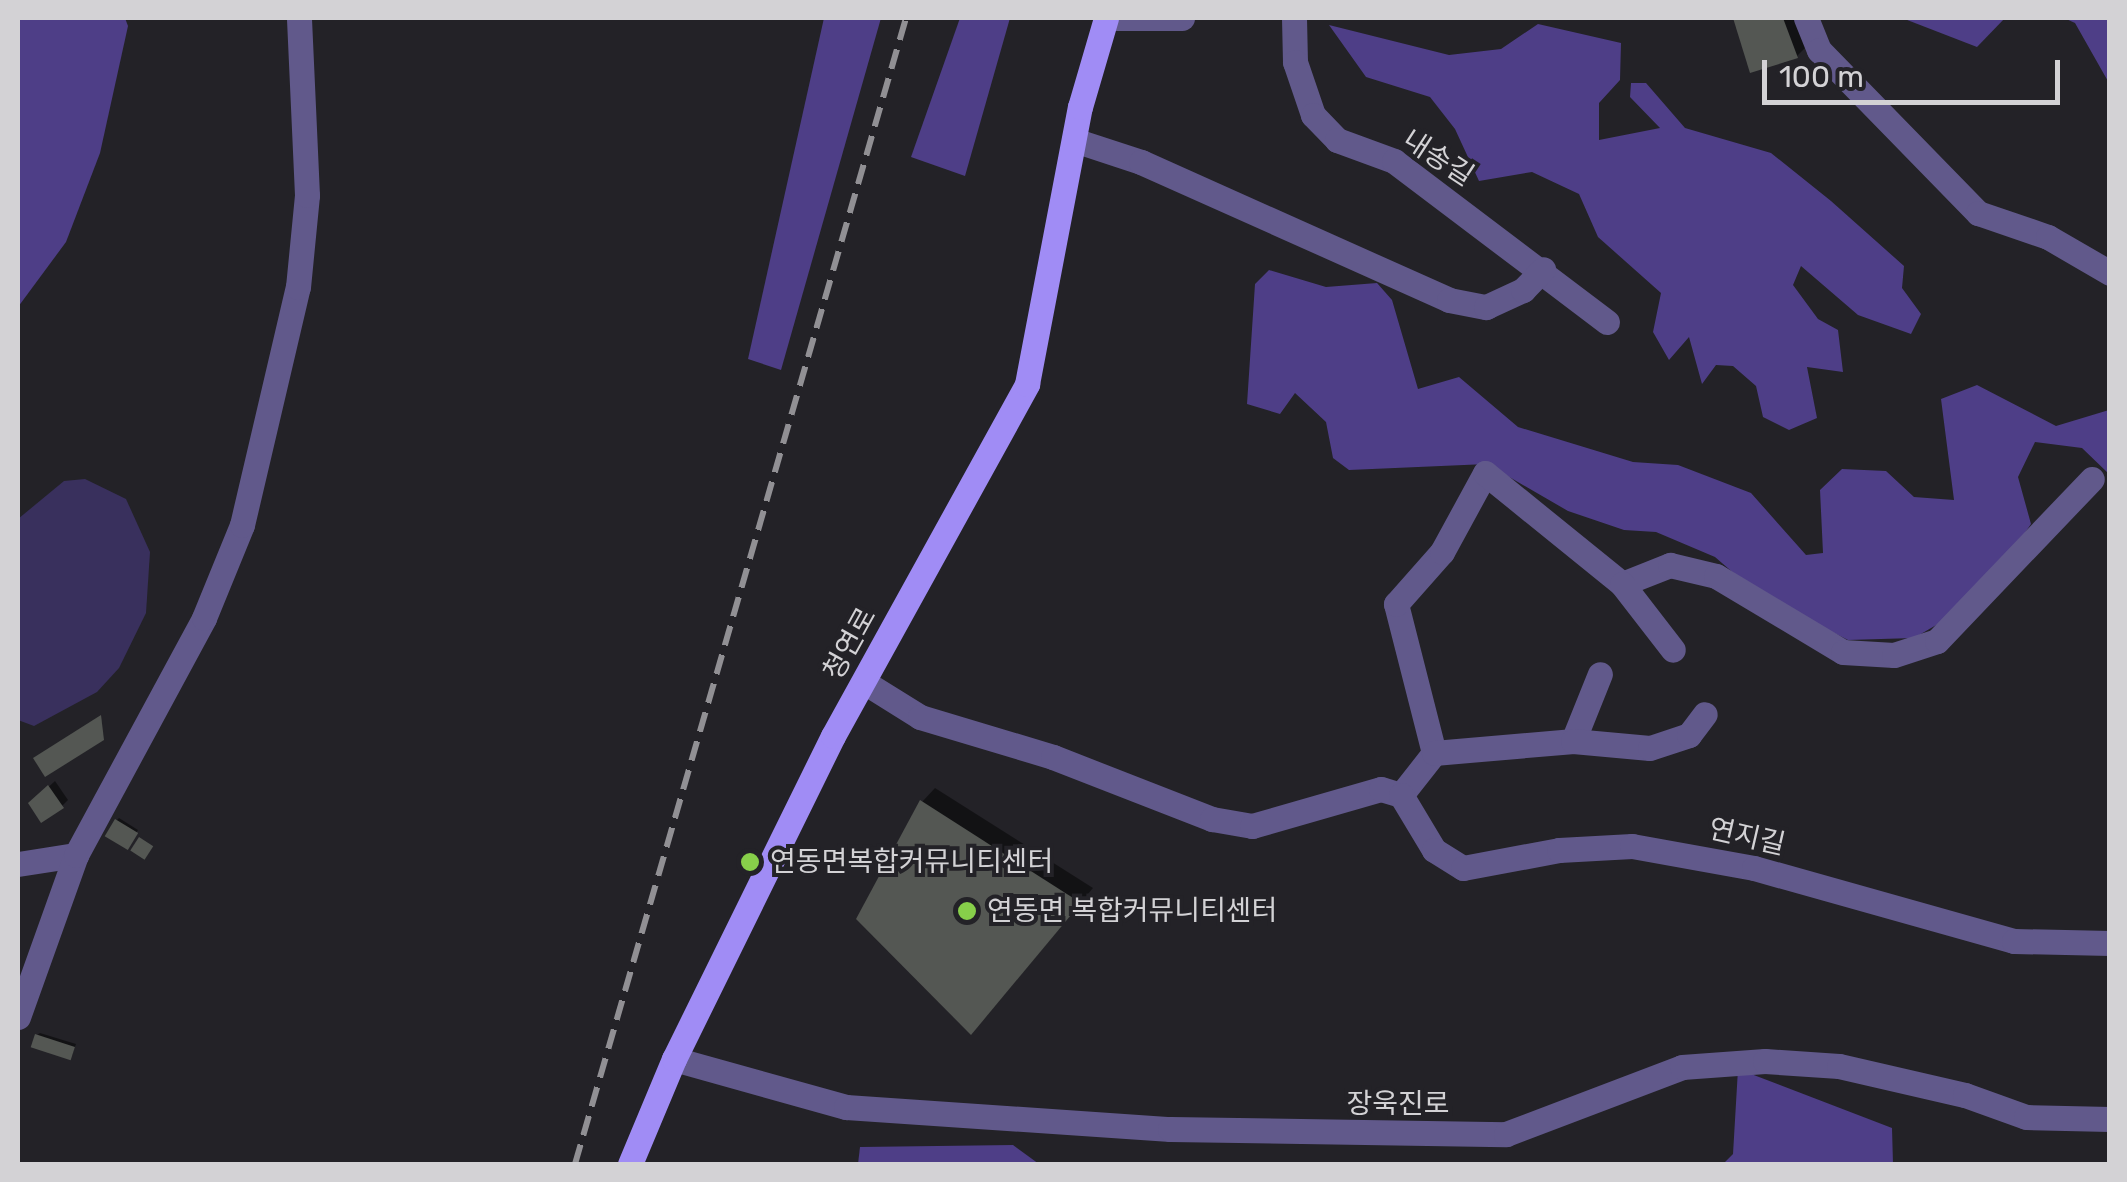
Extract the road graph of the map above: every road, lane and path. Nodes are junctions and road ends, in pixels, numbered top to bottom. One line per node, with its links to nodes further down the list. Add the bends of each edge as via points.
1 (299, 18): 19 (street, via 308,195 298,287 242,525 204,618)
2 (1106, 18): 3 (street); 6 (main road, 청연로)
3 (1182, 18)
4 (1294, 18): 7 (street, 내송길, via 1295,62 1313,115 1336,140 1394,161)
5 (1806, 18): 8 (street, via 1819,50 1978,213 2048,237)
6 (1074, 140): 7 (street, via 1141,162 1449,300 1486,307 1522,290); 14 (main road, 청연로, via 1027,384)
7 (1543, 269): 9 (street, 내송길)
8 (2110, 273)
9 (1606, 322)
10 (2092, 479): 11 (street, via 1938,641 1894,655 1843,652 1716,576 1670,564)
11 (1622, 584): 12 (street); 17 (street, via 1485,473 1442,552 1396,604)
12 (1673, 650)
13 (1600, 674): 16 (street)
14 (864, 682): 18 (street, via 920,717 1053,757 1212,819 1252,826 1381,789); 23 (main road, 청연로)
15 (1706, 714): 16 (street, via 1689,735 1650,748)
16 (1573, 741): 17 (street)
17 (1434, 753): 18 (street)
18 (1401, 795): 21 (street, 연지길, via 1434,850 1464,868 1559,850 1632,846 1754,868 2014,941)
19 (76, 855): 20 (street); 22 (street)
20 (18, 864)
21 (2110, 944)
22 (18, 1017)
23 (674, 1059): 24 (street, 장욱진로, via 846,1106 1170,1129 1506,1134 1682,1067 1766,1061 1840,1066 1965,1094 2026,1117); 25 (main road, 청연로)
24 (2110, 1120)
25 (630, 1164)

